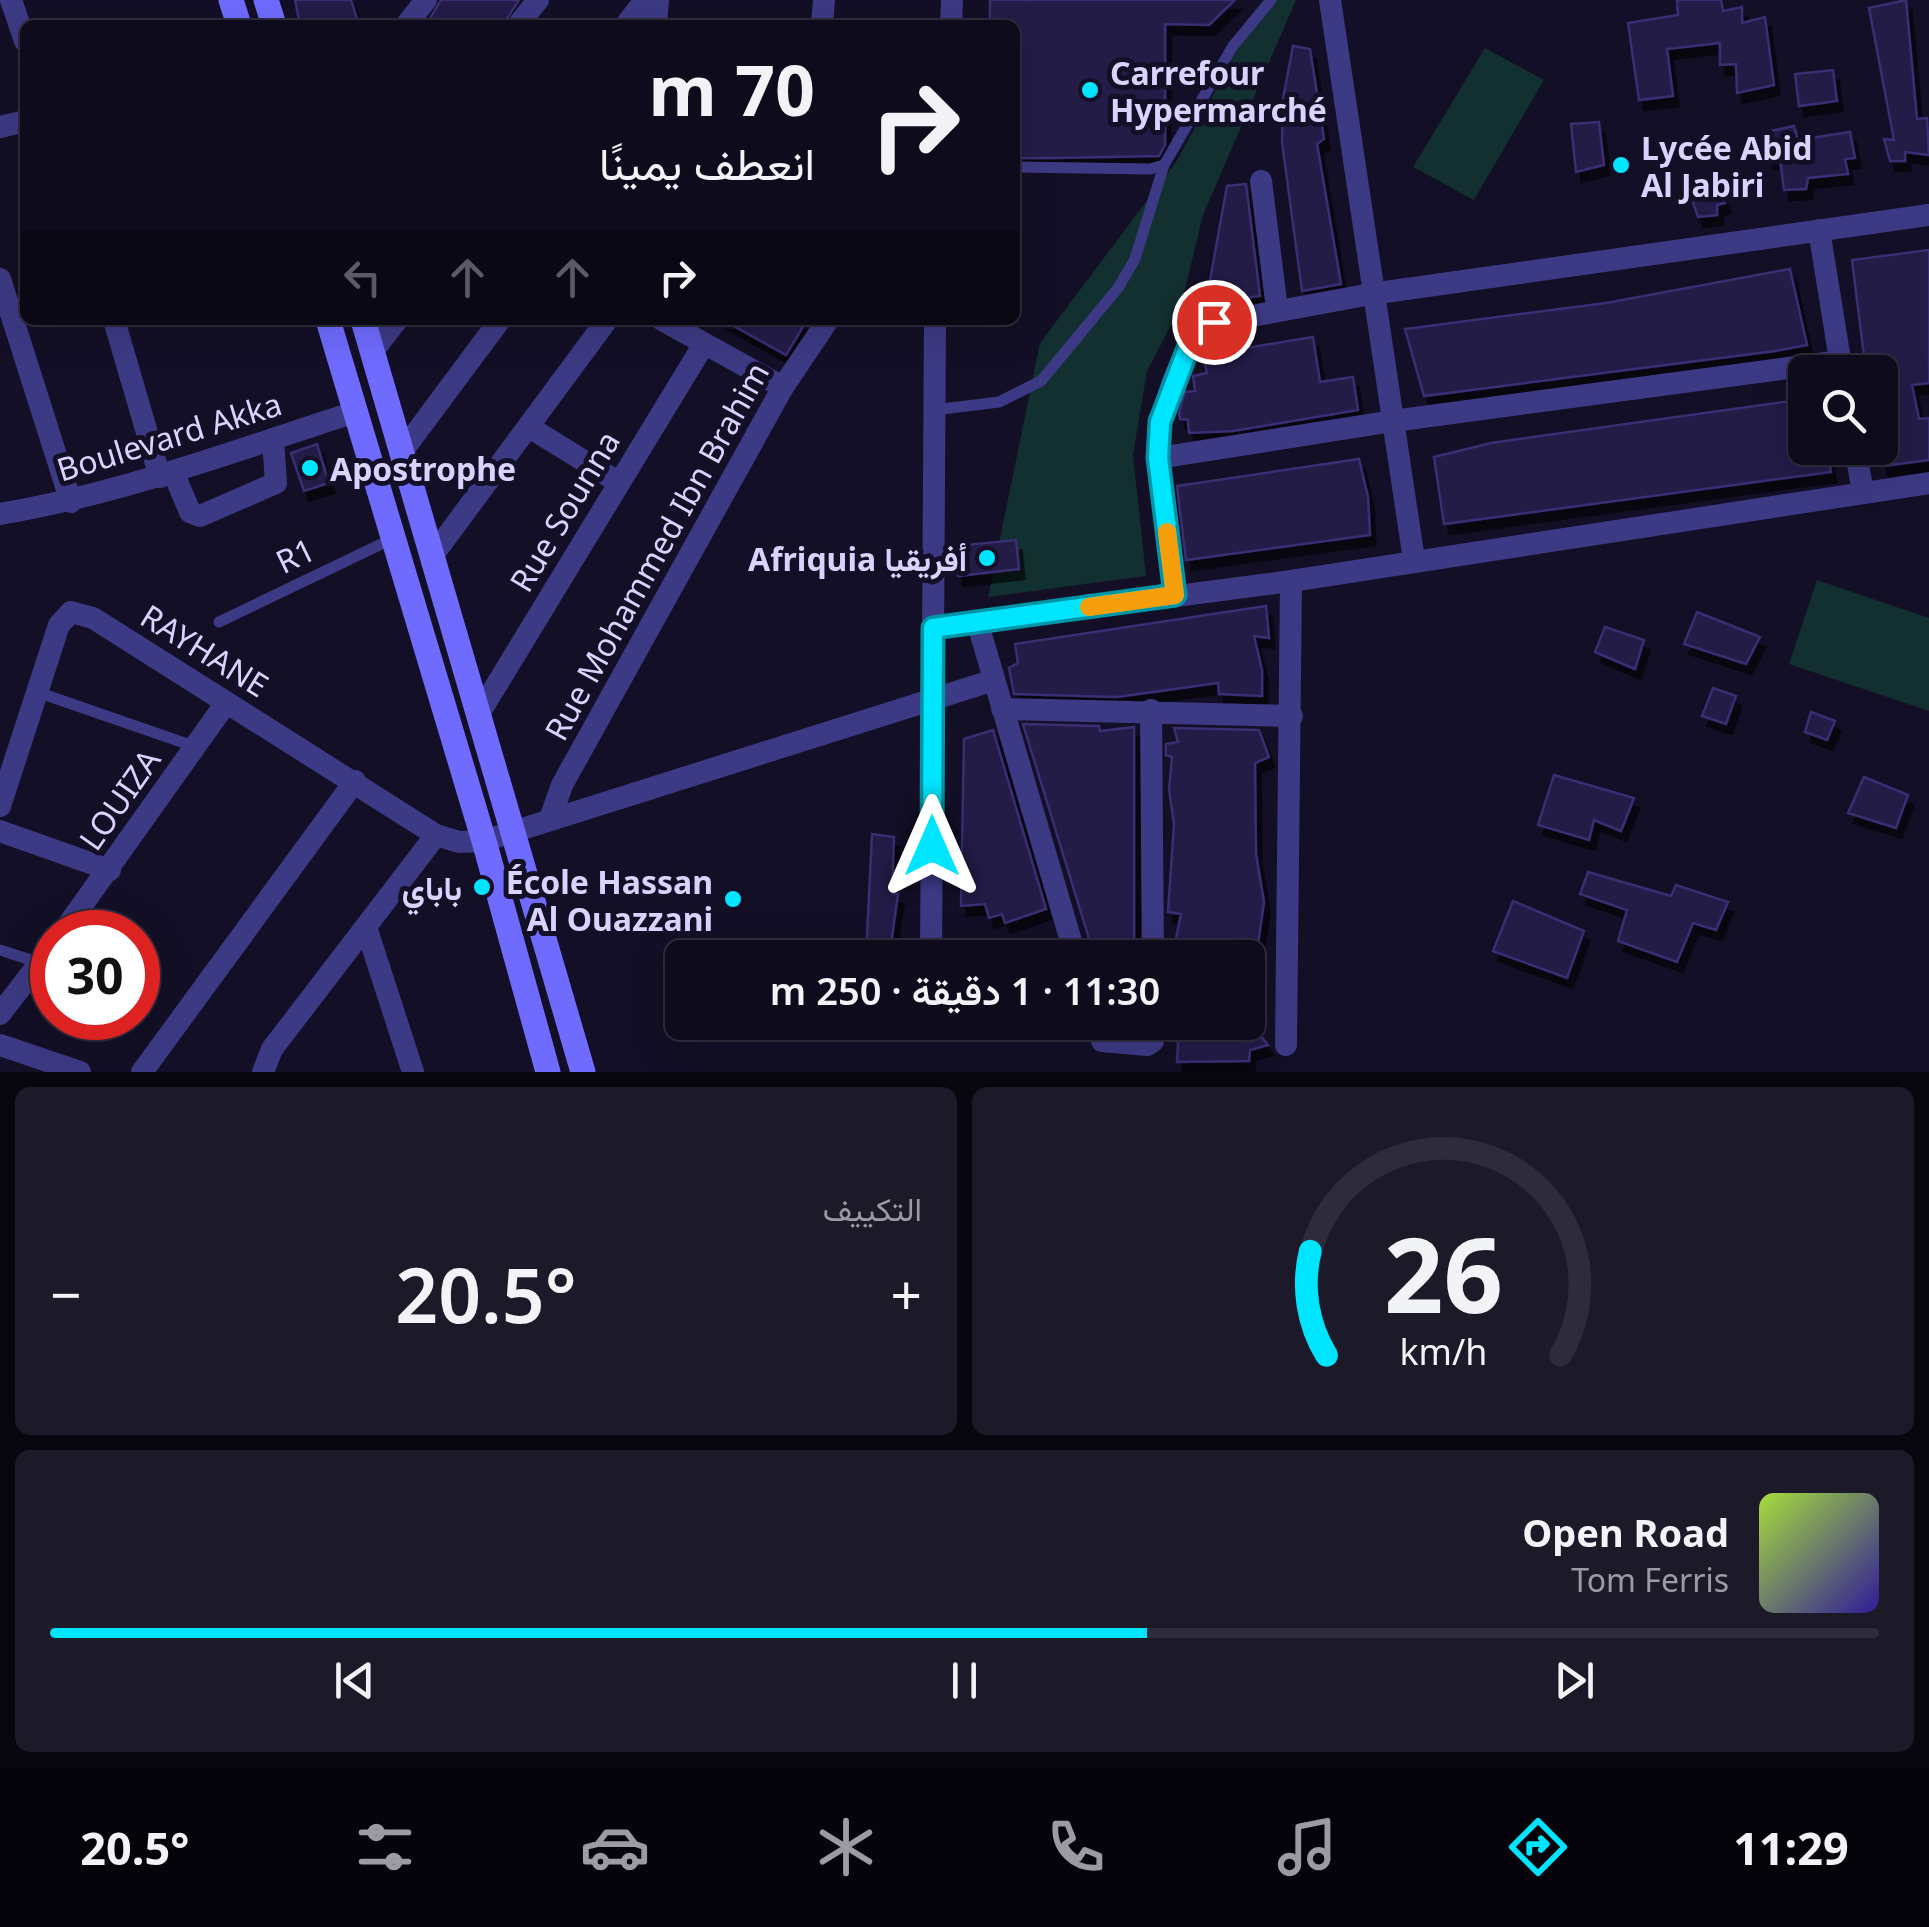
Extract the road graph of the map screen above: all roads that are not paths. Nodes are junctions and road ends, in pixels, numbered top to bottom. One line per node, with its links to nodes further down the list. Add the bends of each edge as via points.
1 (11, 0): 10 (street)
2 (426, 0): 7 (street)
3 (538, 0): 8 (street)
4 (646, 0): 9 (street)
5 (1270, 0): 11 (lane, via 1233,46)
6 (1330, 0): 17 (street)
7 (410, 20)
8 (522, 20)
9 (630, 20)
10 (20, 26)
11 (1164, 165): 12 (lane); 35 (lane, via 1135,260 1041,381 1012,398)
12 (1020, 168)
13 (1262, 180): 18 (street)
14 (1929, 215): 15 (street)
15 (1819, 230): 17 (street); 32 (street)
16 (9, 277): 19 (street)
17 (1371, 294): 18 (street); 37 (street)
18 (1277, 309): 41 (street, via 1214,322 1192,338 1160,422)
19 (20, 317)
20 (22, 325): 47 (street)
21 (116, 325): 43 (street)
22 (329, 325): 36 (main road)
23 (364, 325): 31 (main road)
24 (393, 325): 31 (street)
25 (496, 325): 40 (street)
26 (603, 325): 38 (street)
27 (671, 325): 30 (street)
28 (825, 325): 34 (street, Rue Mohammed Ibn Brahim)
29 (935, 325): 35 (street)
30 (704, 344): 34 (street); 44 (street, Rue Sounna)
31 (373, 351): 40 (main road)
32 (1839, 355)
33 (1788, 373): 37 (street)
34 (783, 387): 68 (street, Rue Mohammed Ibn Brahim, via 562,784)
35 (934, 410): 56 (street)
36 (355, 412): 39 (street, Boulevard Akka); 49 (main road)
37 (1393, 421): 41 (street); 51 (street)
38 (528, 426): 44 (street); 50 (street)
39 (273, 438): 43 (street, Boulevard Akka); 43 (street, via 276,483 200,516 190,512)
40 (402, 453): 50 (main road)
41 (1158, 458): 53 (street)
42 (1858, 465): 46 (street)
43 (167, 475): 47 (street, Boulevard Akka)
44 (618, 482): 63 (street, Rue Sounna)
45 (1929, 484): 46 (street)
46 (1862, 492): 51 (street)
47 (71, 502): 48 (street, Boulevard Akka)
48 (0, 514)
49 (394, 538): 54 (lane, R1); 72 (main road)
50 (432, 555): 63 (main road)
51 (1414, 560): 52 (street)
52 (1291, 581): 53 (street); 64 (street)
53 (1175, 595): 55 (street)
54 (219, 622)
55 (978, 622): 56 (street); 57 (street)
56 (933, 628): 59 (street)
57 (994, 680): 59 (street); 61 (street)
58 (38, 692): 60 (street, RAYHANE, via 59,625 71,612 93,618); 65 (lane); 67 (street, RAYHANE)
59 (932, 698): 68 (street); 76 (street)
60 (226, 703): 65 (street, LOUIZA); 66 (street, RAYHANE)
61 (1002, 709): 62 (street); 77 (street)
62 (1150, 710): 64 (street); 78 (street)
63 (480, 712): 70 (main road)
64 (1292, 716): 86 (street)
65 (196, 747): 73 (street, LOUIZA)
66 (355, 780): 71 (street, RAYHANE); 88 (street)
67 (0, 806)
68 (550, 819): 70 (street)
69 (0, 831): 73 (street)
70 (515, 831): 72 (street); 92 (main road)
71 (436, 835): 72 (street, RAYHANE); 75 (street)
72 (484, 842): 91 (main road)
73 (110, 870): 74 (street, LOUIZA)
74 (80, 910)
75 (366, 927): 89 (street, via 272,1049); 90 (street)
76 (931, 940)
77 (1071, 940)
78 (1153, 940)
79 (0, 950): 80 (lane)
80 (30, 953)
81 (30, 976): 82 (street)
82 (0, 1014)
83 (1101, 1040): 84 (street)
84 (1153, 1040)
85 (0, 1045): 87 (street)
86 (1286, 1045)
87 (80, 1072)
88 (142, 1072)
89 (263, 1072)
90 (413, 1072)
91 (548, 1072)
92 (583, 1072)

